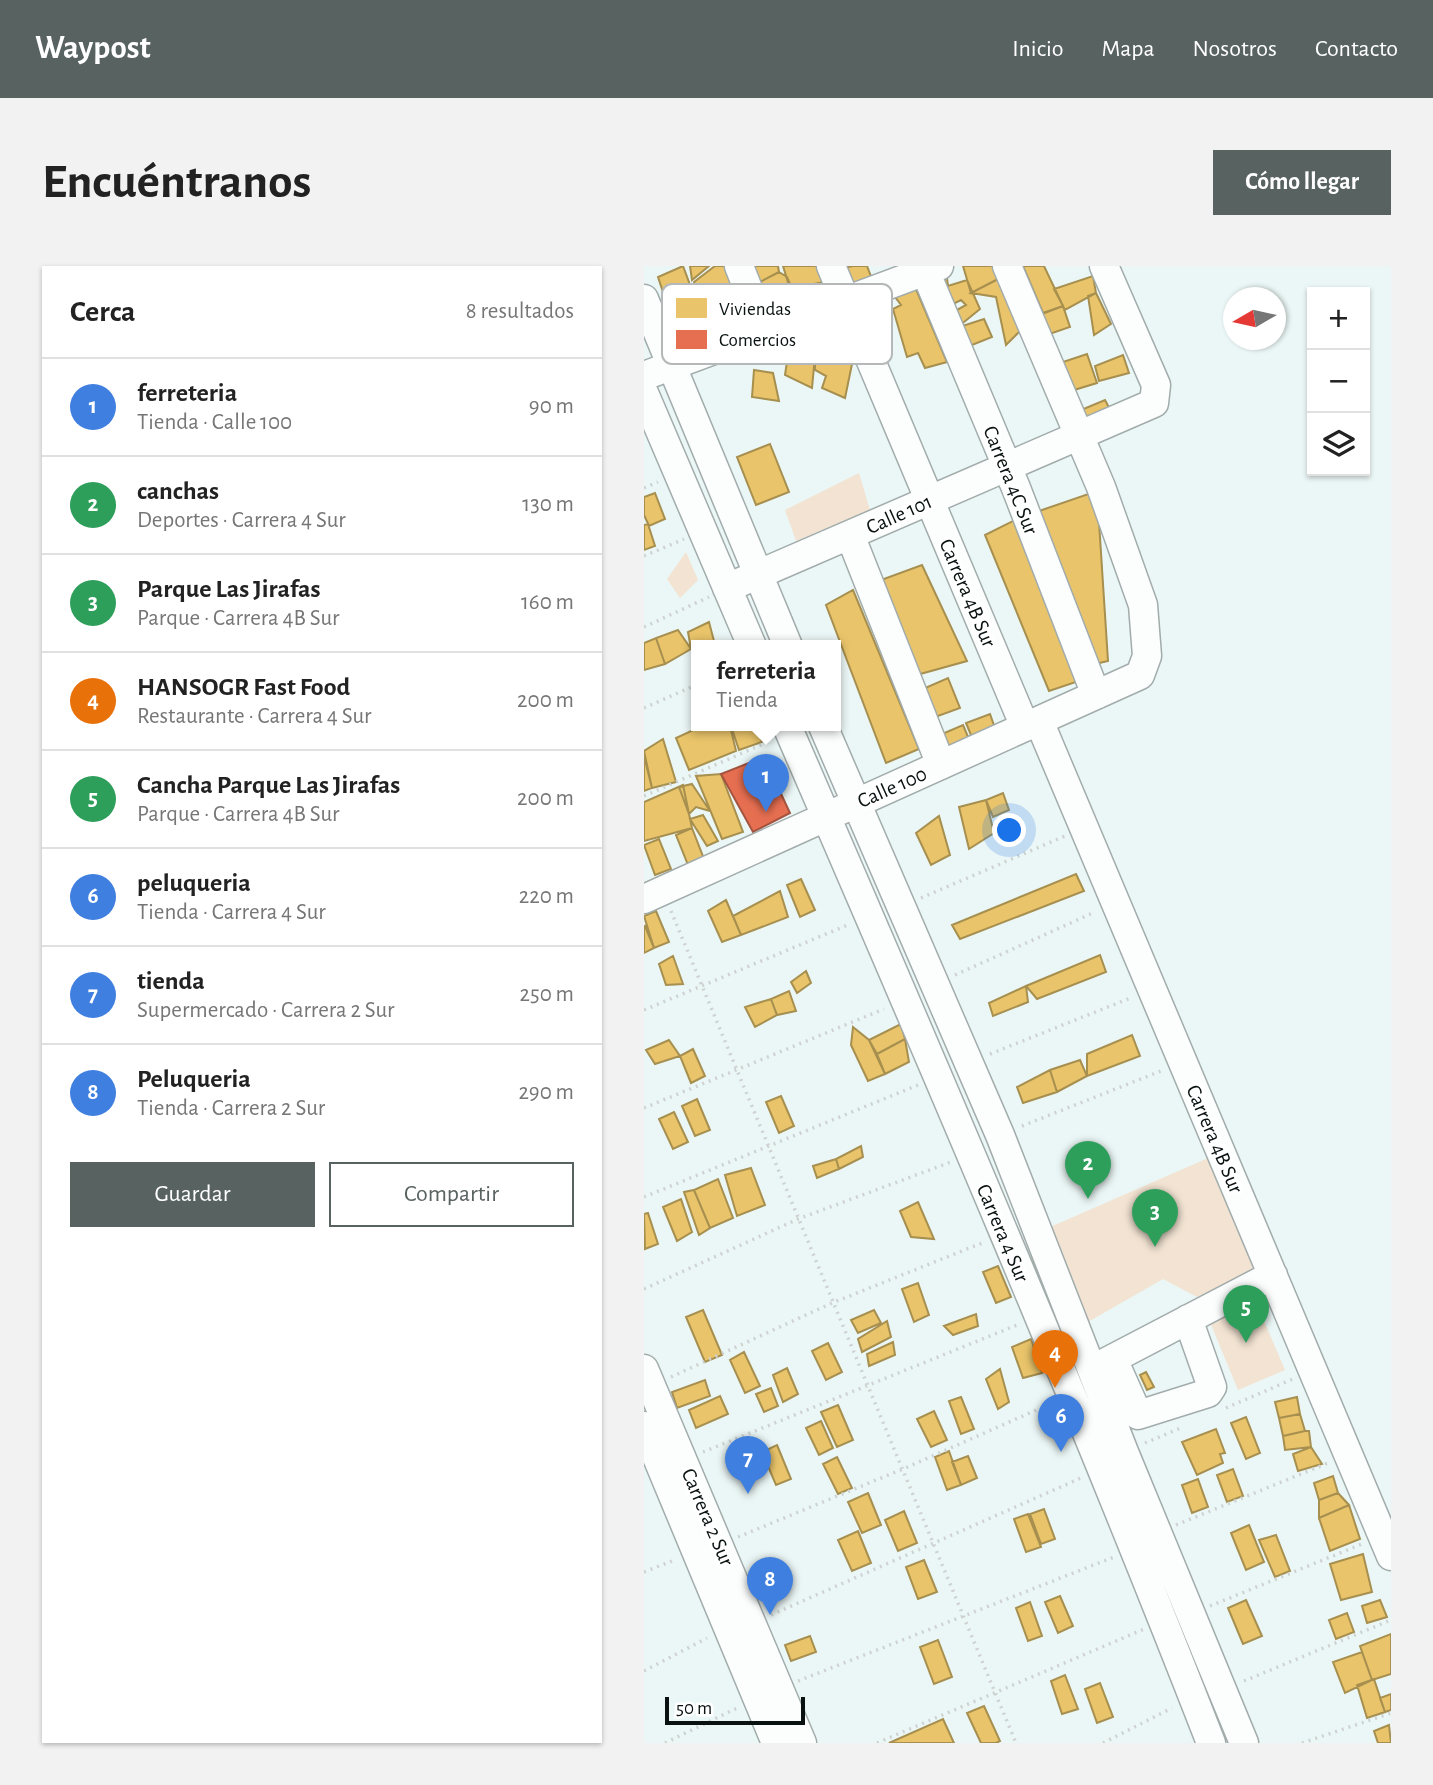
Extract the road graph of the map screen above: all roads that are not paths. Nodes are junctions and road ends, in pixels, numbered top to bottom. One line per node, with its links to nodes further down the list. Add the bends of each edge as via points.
1 (739, 266): 6 (street)
2 (831, 266): 7 (street, Carrera 4B Sur)
3 (1007, 266): 17 (street)
4 (1104, 266): 17 (street, Calle 101, via 1156,385 1154,403)
5 (929, 268): 8 (street); 18 (street, Carrera 4C Sur)
6 (746, 284)
7 (838, 284)
8 (888, 284)
9 (644, 299): 10 (street)
10 (662, 341)
11 (672, 364): 14 (street)
12 (681, 364): 14 (street)
13 (871, 364): 19 (street, Carrera 4B Sur)
14 (673, 367): 15 (street); 21 (street)
15 (644, 376)
16 (644, 393): 22 (street)
17 (1078, 437): 18 (street, Calle 101); 25 (street, Calle 100, via 1143,605 1147,656 1140,675)
18 (1007, 467): 19 (street, Calle 101); 25 (street, Carrera 4C Sur)
19 (929, 501): 20 (street, Calle 101); 26 (street, Carrera 4B Sur)
20 (850, 535): 21 (street, Calle 101); 29 (street)
21 (758, 575): 22 (street, Calle 101); 24 (street)
22 (727, 588): 23 (street)
23 (749, 640)
24 (785, 640)
25 (1096, 695): 26 (street, Calle 100)
26 (1032, 724): 29 (street, Calle 100); 33 (street, Carrera 4B Sur, via 1084,828)
27 (788, 731): 31 (street, Carrera 4 Sur)
28 (825, 731): 30 (street, Carrera 4 Sur)
29 (941, 765): 30 (street, Calle 100)
30 (856, 803): 31 (street, Calle 100); 35 (street, Carrera 4 Sur)
31 (826, 817): 32 (street, Calle 100); 44 (street, Carrera 4 Sur, via 1165,1620)
32 (653, 895)
33 (1273, 1275): 34 (street); 39 (street, Carrera 4B Sur)
34 (1188, 1320): 35 (street); 35 (street, via 1212,1387 1208,1393 1138,1415)
35 (1102, 1364): 41 (street, Carrera 4 Sur, via 1158,1532)
36 (648, 1377): 38 (street, Carrera 2 Sur, via 683,1459)
37 (644, 1426): 38 (street, Carrera 2 Sur)
38 (686, 1496): 40 (street, Carrera 2 Sur)
39 (1387, 1546)
40 (768, 1693): 42 (street, Carrera 2 Sur); 43 (street, Carrera 2 Sur)
41 (1241, 1736): 44 (street)
42 (776, 1743)
43 (802, 1743)
44 (1210, 1743)

